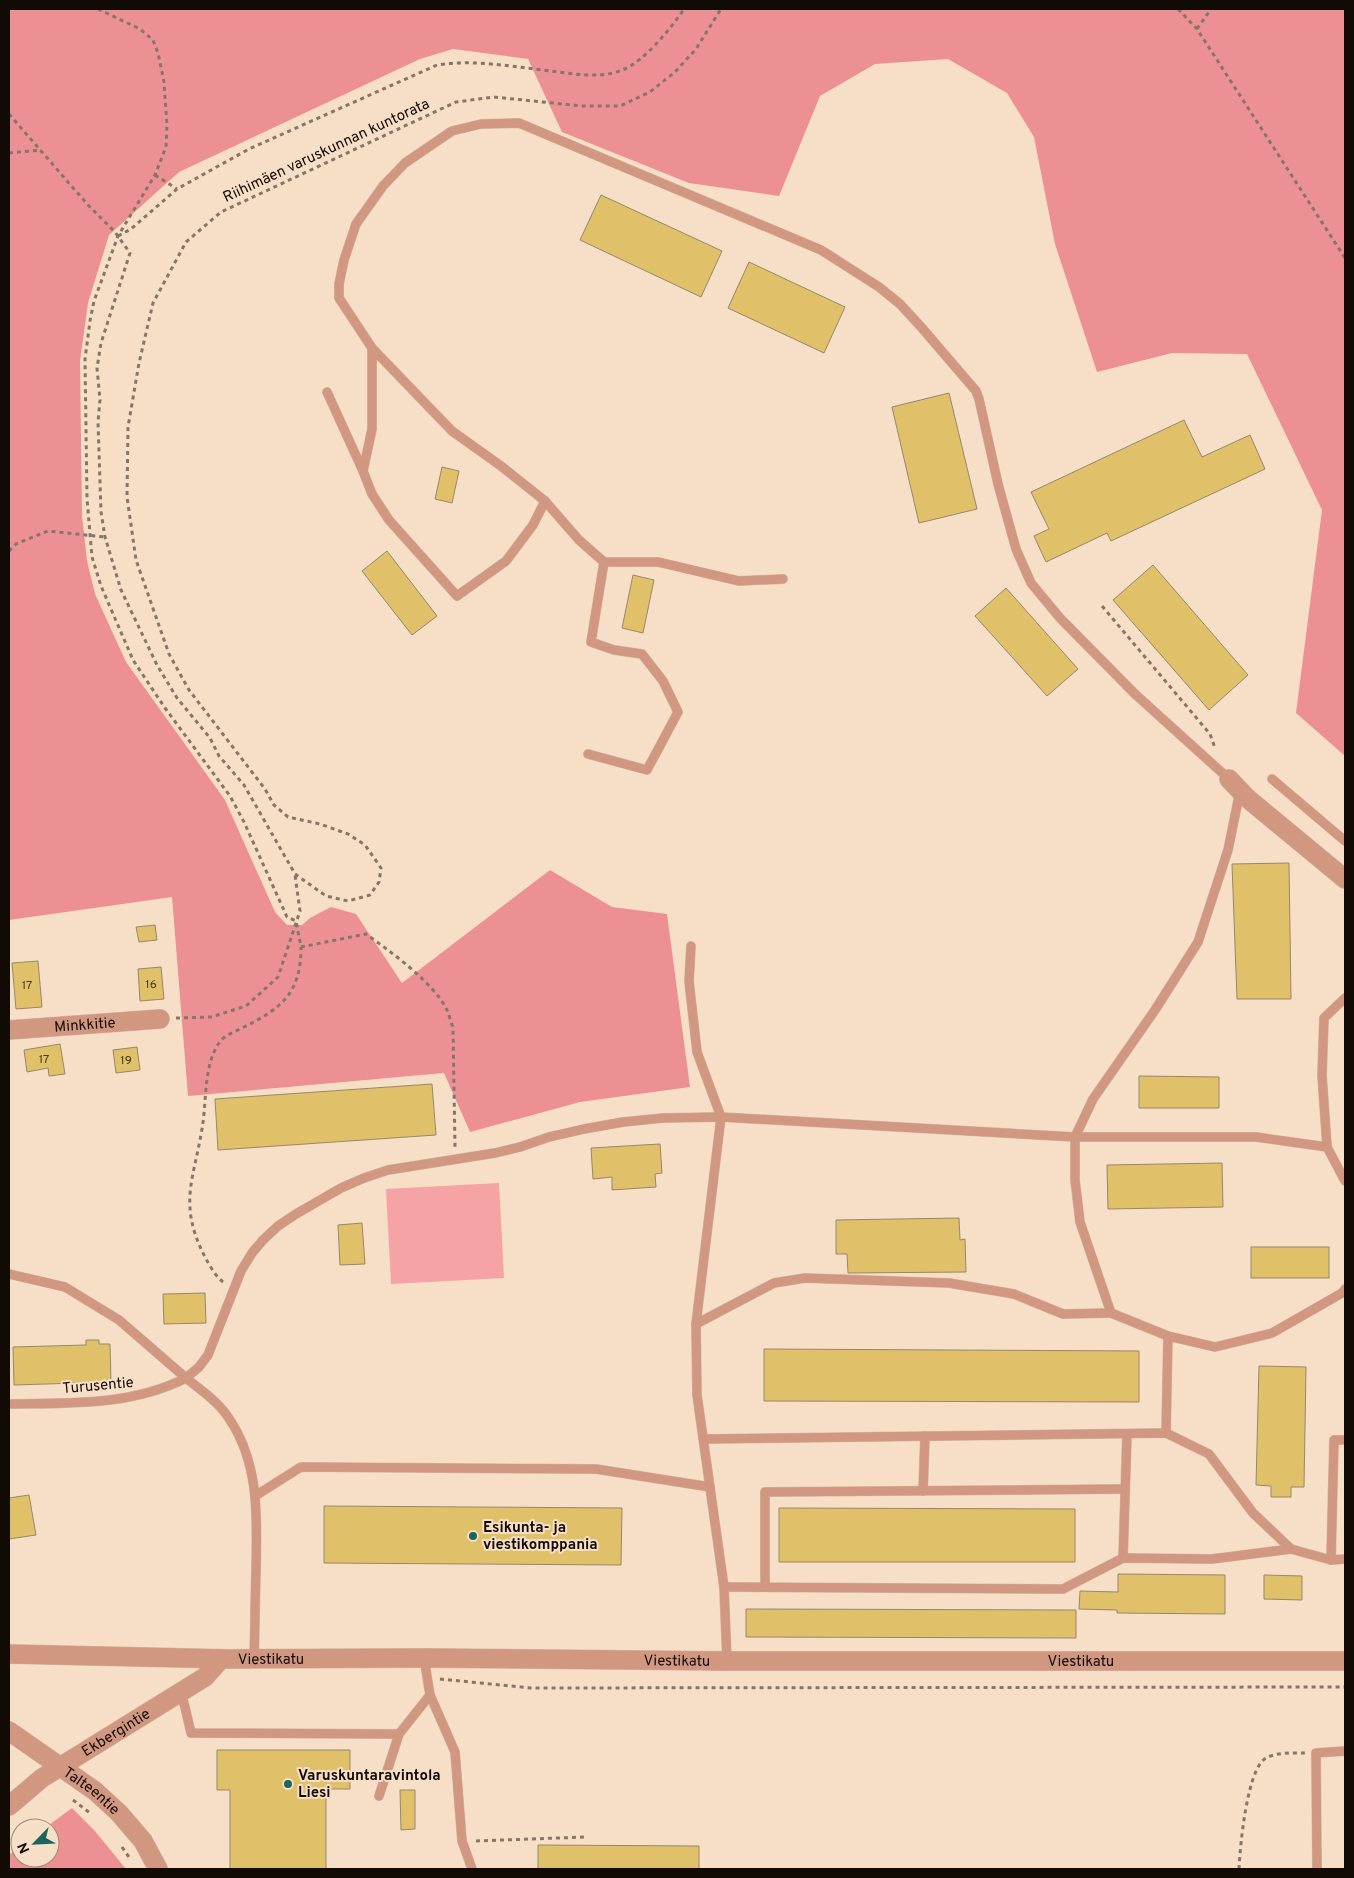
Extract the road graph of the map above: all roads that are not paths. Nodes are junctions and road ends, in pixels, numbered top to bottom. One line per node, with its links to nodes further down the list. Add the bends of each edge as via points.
1 (372, 348): 3 (lane, via 372,428); 4 (lane, via 452,430); 9 (lane, via 339,298 344,260 356,224 383,186 405,163 452,131 481,124 519,123 821,250 900,304 976,391 1016,550 1031,583 1060,618 1135,694)
2 (327, 392): 3 (lane)
3 (363, 472): 4 (lane, via 372,494 389,520 457,596 506,561 533,525)
4 (545, 501): 5 (lane, via 579,540)
5 (604, 562): 6 (lane, via 658,562 739,581); 7 (lane, via 591,642 614,650 642,654 663,682 678,712 647,770)
6 (783, 579)
7 (588, 754)
8 (1272, 779): 10 (lane)
9 (1234, 785): 11 (street); 17 (lane, via 1228,850 1198,942 1094,1099)
10 (1345, 841)
11 (1345, 879)
12 (691, 946): 16 (lane, via 689,981 697,1052)
13 (1345, 998): 18 (lane, via 1324,1018 1322,1075)
14 (160, 1019): 15 (street, Minkkitie)
15 (9, 1030)
16 (722, 1117): 17 (lane); 23 (lane); 25 (lane, via 623,1122 550,1137 495,1153 406,1166 342,1188 296,1214 263,1240 241,1272 208,1356)
17 (1075, 1137): 18 (lane, via 1247,1137); 22 (lane, via 1075,1180 1080,1222)
18 (1327, 1147): 19 (lane)
19 (1345, 1181)
20 (9, 1274): 25 (lane, via 65,1286 119,1320)
21 (1345, 1289): 24 (lane, via 1342,1294 1272,1333 1215,1347)
22 (1111, 1313): 23 (lane, via 1064,1314 1014,1294 948,1283 805,1278 774,1283); 24 (lane)
23 (696, 1324): 30 (lane, via 697,1402)
24 (1168, 1336): 27 (lane)
25 (186, 1378): 26 (lane, Turusentie, via 156,1391 117,1399); 35 (lane, via 231,1420 245,1448)
26 (9, 1404)
27 (1166, 1433): 28 (lane); 36 (lane, via 1209,1454 1253,1513)
28 (1127, 1434): 29 (lane); 33 (lane)
29 (925, 1436): 30 (lane); 34 (lane)
30 (704, 1439): 32 (lane)
31 (1345, 1440): 38 (lane, via 1334,1440)
32 (710, 1487): 35 (lane, via 596,1469 301,1467); 40 (lane)
33 (1125, 1489): 34 (lane); 37 (lane)
34 (923, 1491): 41 (lane, via 765,1492)
35 (255, 1496): 45 (lane)
36 (1291, 1549): 37 (lane, via 1212,1559); 38 (lane)
37 (1123, 1558): 41 (lane, via 1063,1589)
38 (1331, 1560): 39 (lane)
39 (1345, 1560)
40 (724, 1586): 41 (lane); 46 (lane)
41 (764, 1587)
42 (9, 1654): 44 (street, Viestikatu)
43 (424, 1658): 45 (street, Viestikatu); 46 (street, Viestikatu); 49 (lane)
44 (220, 1659): 45 (street, Viestikatu); 48 (street, Ekbergintie, via 205,1677)
45 (254, 1659)
46 (727, 1661): 47 (street, Viestikatu)
47 (1345, 1661)
48 (178, 1692): 51 (lane, via 191,1733); 53 (street, Ekbergintie)
49 (430, 1695): 51 (lane); 57 (lane, via 455,1752 462,1841)
50 (9, 1731): 53 (street, Talteentie)
51 (399, 1734): 54 (lane)
52 (1345, 1751): 58 (lane, via 1316,1753)
53 (59, 1767): 55 (street, Ekbergintie); 56 (street, Talteentie, via 95,1791 119,1813 143,1841)
54 (379, 1796)
55 (9, 1806)
56 (158, 1869)
57 (472, 1869)
58 (1317, 1869)

